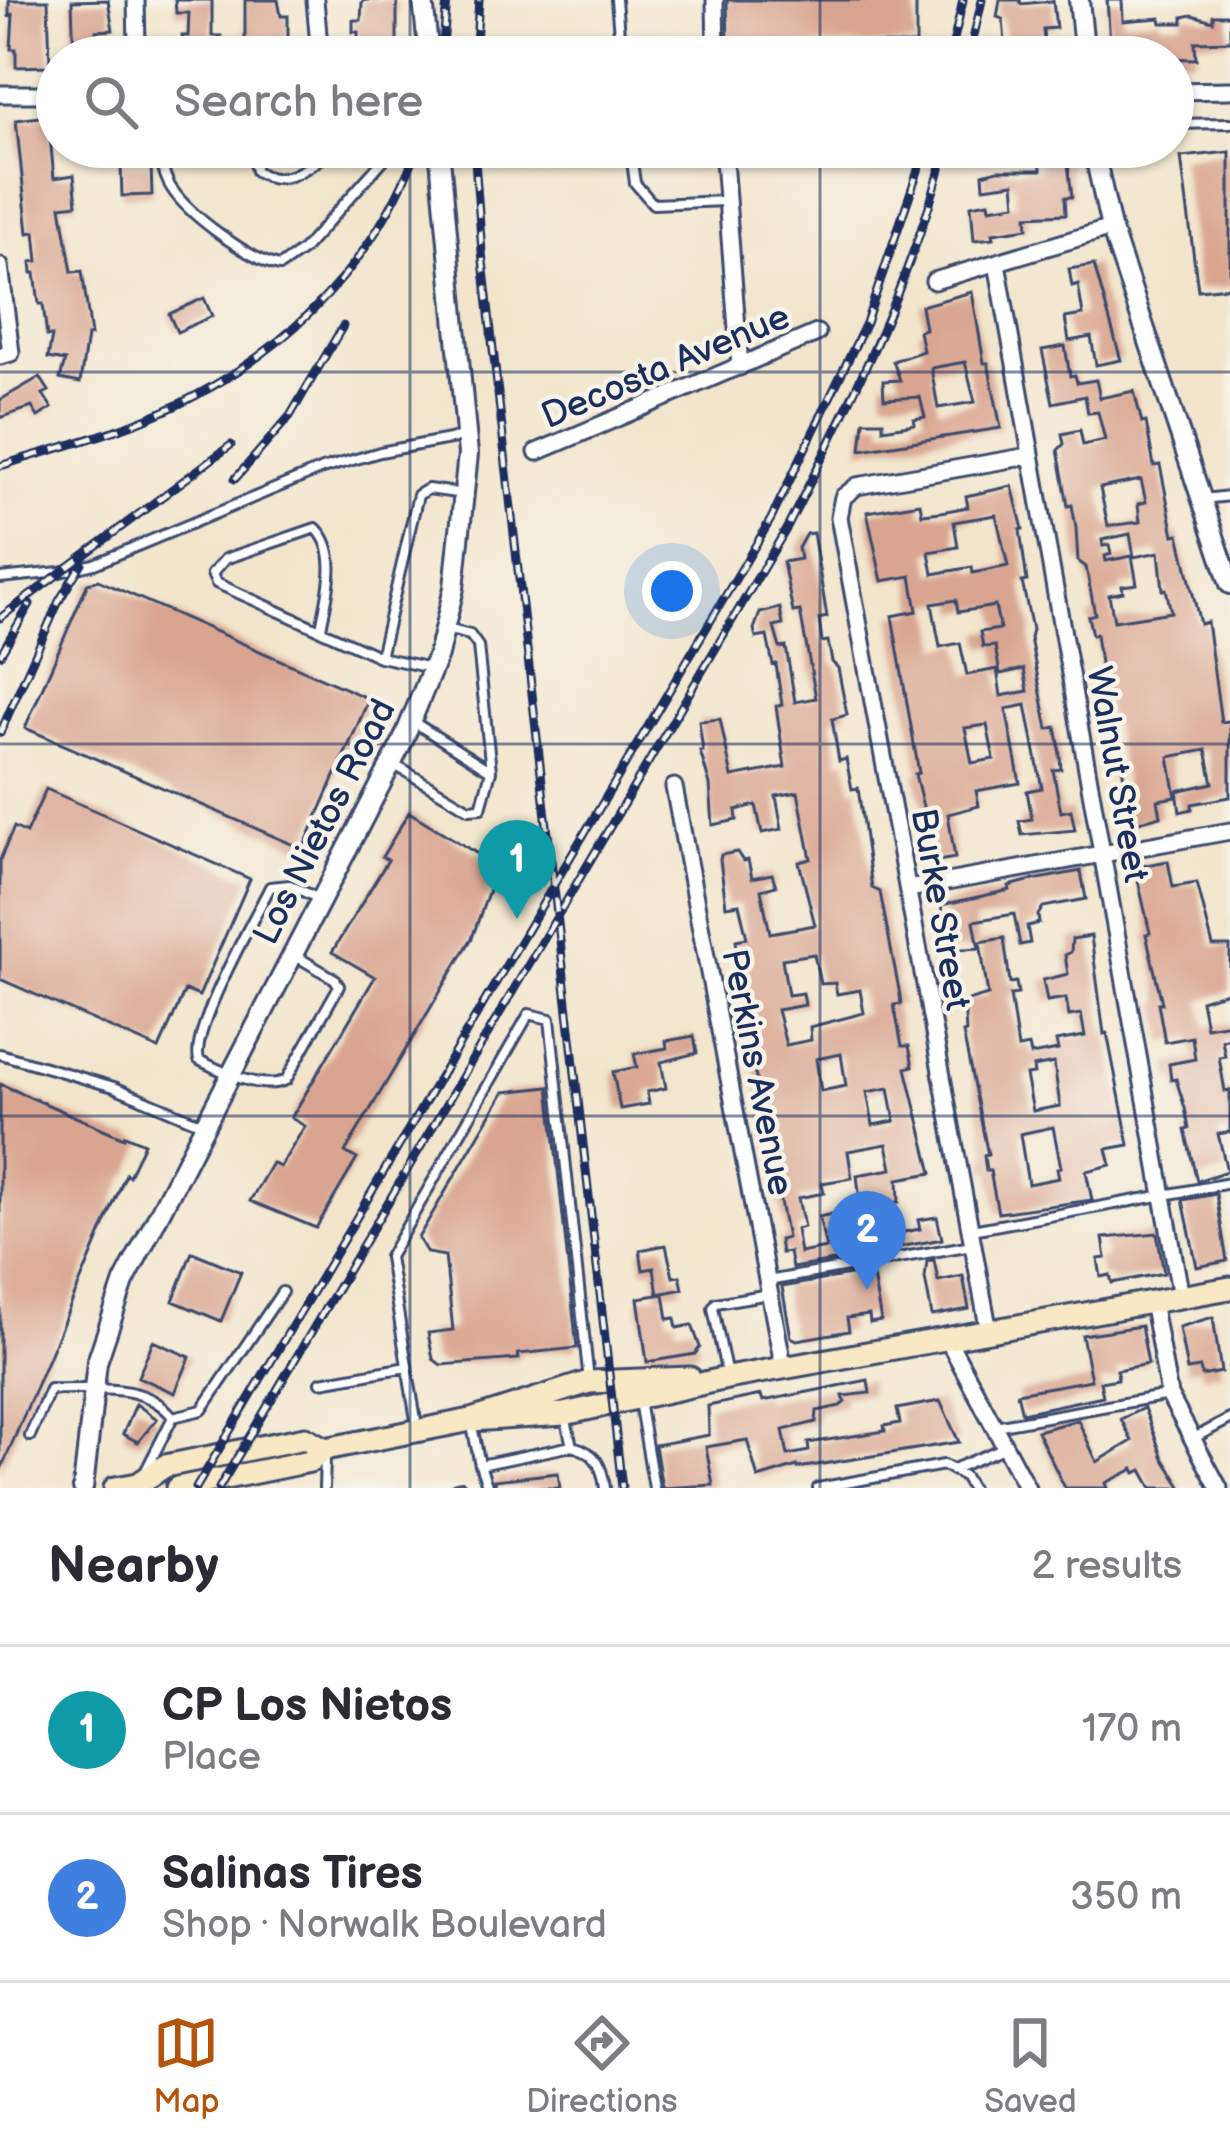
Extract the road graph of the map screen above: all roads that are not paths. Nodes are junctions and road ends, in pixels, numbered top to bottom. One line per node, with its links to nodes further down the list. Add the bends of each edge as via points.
1 (136, 0): 7 (street)
2 (314, 0): 8 (street)
3 (423, 0): 9 (street)
4 (616, 0): 10 (lane)
5 (716, 0): 11 (street)
6 (1079, 0): 12 (street)
7 (137, 36)
8 (318, 36)
9 (427, 36)
10 (619, 36)
11 (716, 36)
12 (1082, 36)
13 (1230, 90): 14 (street)
14 (1194, 91)
15 (0, 94): 16 (street)
16 (36, 94)
17 (1230, 122): 18 (lane)
18 (1194, 123)
19 (165, 168): 22 (lane, via 171,189 236,248 280,266)
20 (255, 168): 21 (lane, via 269,180)
21 (305, 168)
22 (376, 168)
23 (441, 168): 35 (street, Los Nietos Road)
24 (633, 168): 27 (lane, via 653,204)
25 (725, 168): 27 (street)
26 (1098, 168): 28 (street)
27 (727, 202): 34 (street)
28 (1111, 228): 29 (street); 40 (street)
29 (997, 263): 31 (street); 37 (street, Walnut Street)
30 (0, 266): 33 (street)
31 (934, 281)
32 (817, 333): 34 (street, Decosta Avenue)
33 (6, 354)
34 (740, 367): 36 (street, Decosta Avenue)
35 (467, 436): 38 (street, Los Nietos Road); 41 (lane, via 322,470 94,564)
36 (538, 452)
37 (1029, 456): 52 (street, Walnut Street); 53 (street, Burke Street, via 857,486 843,497 839,517)
38 (465, 494): 44 (street, Los Nietos Road); 45 (lane, via 418,495)
39 (1230, 496): 40 (lane)
40 (1203, 499): 42 (street)
41 (0, 578)
42 (1230, 584)
43 (321, 629): 43 (lane, via 216,583 216,566 316,528 332,562); 45 (lane)
44 (444, 629): 46 (street, Los Nietos Road); 49 (lane, via 470,635 478,646)
45 (380, 657): 46 (lane)
46 (433, 669): 47 (street, Los Nietos Road)
47 (412, 722): 48 (street, Los Nietos Road); 49 (lane)
48 (392, 764): 49 (lane, via 469,809 481,808); 54 (street, Los Nietos Road)
49 (490, 771)
50 (674, 787): 62 (street, Perkins Avenue)
51 (1230, 831): 52 (street)
52 (1103, 854): 53 (street); 60 (street, Walnut Street)
53 (908, 889): 61 (street, Burke Street)
54 (321, 899): 55 (street, Los Nietos Road); 57 (lane, via 290,885 270,887 195,1049 199,1060)
55 (292, 954): 57 (street, Los Nietos Road); 57 (lane, via 339,986 282,1082)
56 (0, 1054): 58 (lane, via 114,1087)
57 (229, 1075): 58 (street, Los Nietos Road)
58 (203, 1125): 76 (street, Los Nietos Road, via 124,1282)
59 (1230, 1183): 60 (lane)
60 (1163, 1195): 61 (lane); 65 (street, Walnut Street)
61 (972, 1238): 62 (lane); 67 (street, Burke Street)
62 (769, 1288): 70 (street, Perkins Avenue); 71 (lane, via 712,1308)
63 (1230, 1288): 65 (main road)
64 (282, 1292): 79 (lane, via 202,1410)
65 (1181, 1297): 66 (main road)
66 (1152, 1301): 67 (main road); 77 (street)
67 (989, 1332): 68 (main road)
68 (948, 1340): 70 (main road); 82 (street)
69 (407, 1367): 72 (lane); 73 (lane, via 389,1257 529,1014 550,1019); 83 (lane)
70 (784, 1370): 71 (main road)
71 (727, 1378): 75 (main road)
72 (321, 1382)
73 (589, 1382): 74 (main road); 75 (main road)
74 (558, 1389): 78 (lane); 81 (main road)
75 (637, 1389): 78 (main road); 98 (lane)
76 (92, 1391): 79 (lane, via 116,1386); 84 (lane, via 50,1389); 92 (street, Los Nietos Road)
77 (1169, 1395): 82 (lane); 85 (street)
78 (564, 1414): 81 (main road); 86 (lane)
79 (173, 1417): 91 (lane)
80 (1230, 1419): 85 (lane)
81 (471, 1420): 83 (main road); 89 (lane)
82 (993, 1426): 87 (street)
83 (418, 1431): 88 (main road)
84 (30, 1436)
85 (1192, 1439): 102 (street)
86 (572, 1445): 89 (lane); 97 (lane, via 603,1467)
87 (1004, 1447): 90 (lane); 101 (street)
88 (325, 1449): 91 (main road, via 305,1438 165,1466); 94 (main road, via 310,1461); 95 (lane)
89 (481, 1465): 96 (lane)
90 (955, 1468): 99 (lane); 100 (lane)
91 (147, 1486): 93 (main road)
92 (83, 1488)
93 (115, 1488)
94 (177, 1488)
95 (324, 1488)
96 (488, 1488)
97 (605, 1488)
98 (654, 1488)
99 (818, 1488)
100 (970, 1488)
101 (1027, 1488)
102 (1219, 1488)

